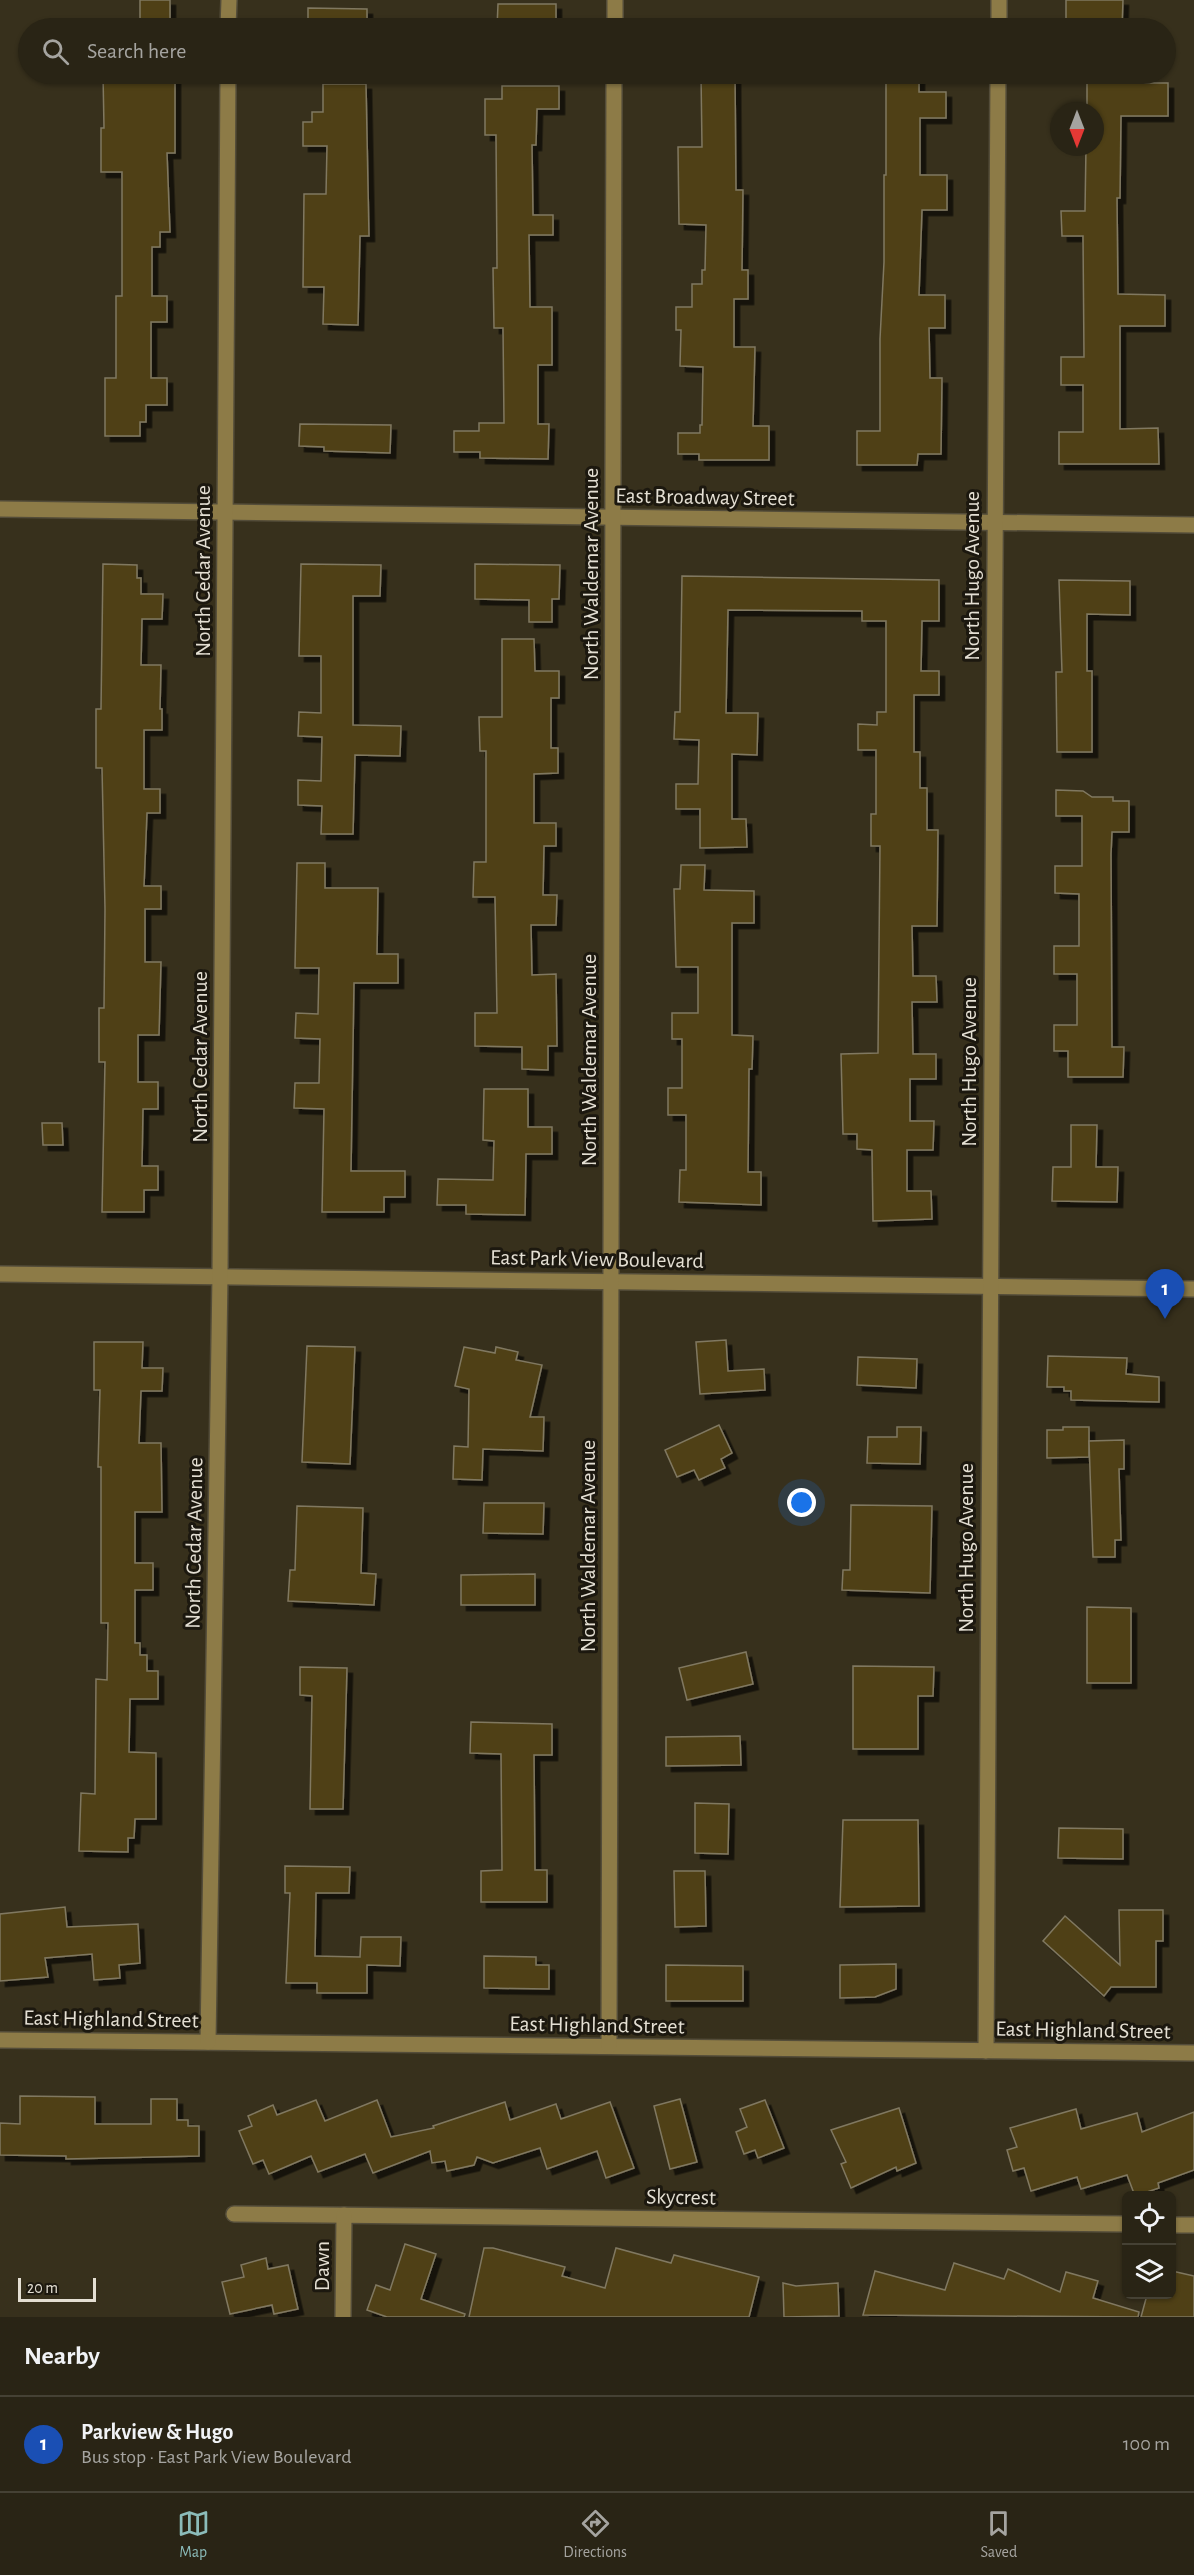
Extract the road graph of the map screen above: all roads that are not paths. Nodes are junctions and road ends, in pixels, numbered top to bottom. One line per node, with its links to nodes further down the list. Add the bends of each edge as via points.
1 (229, 0): 4 (street)
2 (615, 0): 5 (street)
3 (999, 0): 6 (street)
4 (228, 18)
5 (615, 18)
6 (999, 18)
7 (228, 84): 11 (street, North Cedar Avenue)
8 (614, 84): 12 (street, North Waldemar Avenue)
9 (998, 84): 13 (street, North Hugo Avenue)
10 (0, 509): 11 (street, East Broadway Street)
11 (225, 513): 12 (street, East Broadway Street); 16 (street, North Cedar Avenue)
12 (612, 518): 13 (street, East Broadway Street); 17 (street, North Waldemar Avenue)
13 (993, 522): 14 (street, East Broadway Street); 18 (street, North Hugo Avenue)
14 (1194, 525)
15 (0, 1274): 16 (street, East Park View Boulevard)
16 (220, 1276): 17 (street, East Park View Boulevard); 21 (street, North Cedar Avenue)
17 (609, 1281): 18 (street, East Park View Boulevard); 22 (street, North Waldemar Avenue)
18 (989, 1286): 19 (street, East Park View Boulevard); 23 (street, North Hugo Avenue)
19 (1194, 1288)
20 (0, 2040): 21 (street, East Highland Street)
21 (208, 2042): 22 (street, East Highland Street)
22 (609, 2046): 23 (street, East Highland Street)
23 (986, 2051): 24 (street, East Highland Street)
24 (1194, 2053)
25 (234, 2214): 26 (street, Skycrest)
26 (344, 2214): 27 (street, Skycrest); 30 (street, Dawn)
27 (1122, 2224)
28 (1176, 2225): 29 (street)
29 (1194, 2225)
30 (343, 2317)

